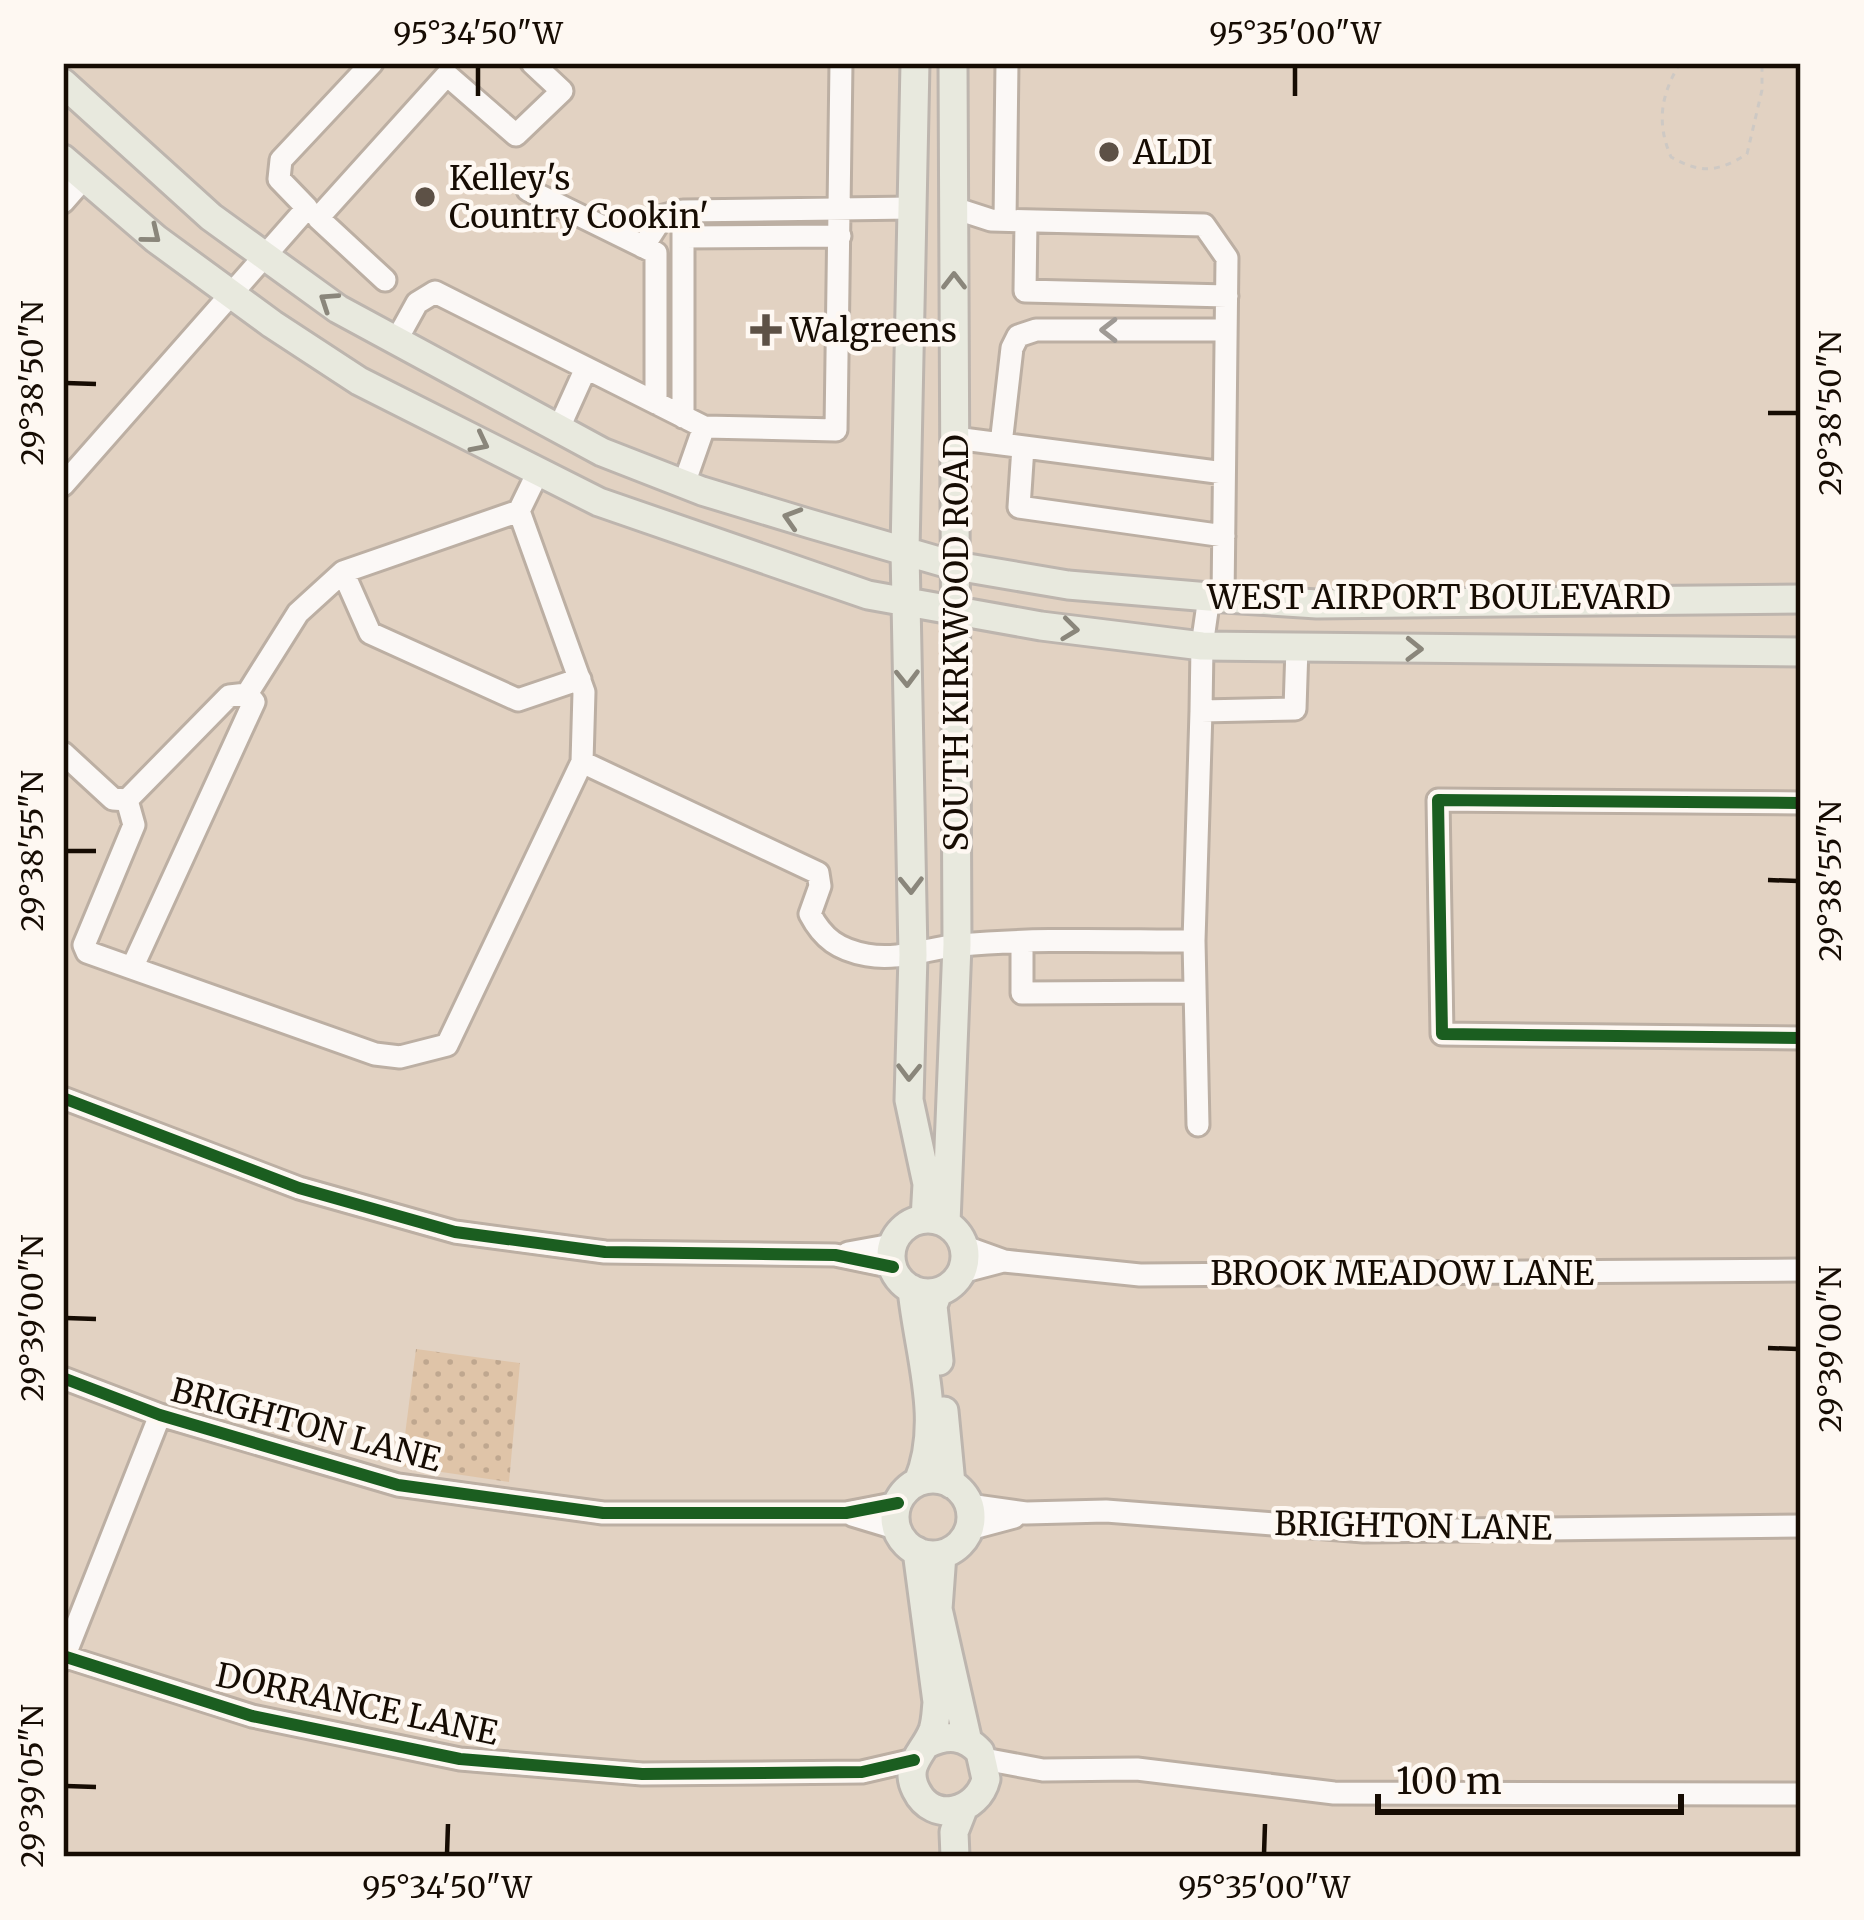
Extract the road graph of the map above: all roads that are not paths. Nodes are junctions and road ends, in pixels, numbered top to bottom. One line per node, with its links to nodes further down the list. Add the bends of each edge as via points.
1 (372, 63): 16 (street, via 281,160 279,179)
2 (532, 63): 16 (street, via 562,91 516,135 447,74)
3 (842, 63): 14 (street)
4 (915, 63): 12 (main road, SOUTH KIRKWOOD ROAD)
5 (953, 63): 13 (main road, SOUTH KIRKWOOD ROAD)
6 (1007, 63): 17 (street)
7 (63, 83): 21 (main road, WEST AIRPORT BOULEVARD)
8 (63, 159): 9 (main road, WEST AIRPORT BOULEVARD)
9 (84, 178): 11 (street); 23 (main road, WEST AIRPORT BOULEVARD, one-way to 23)
10 (528, 190): 20 (street)
11 (63, 202)
12 (912, 208): 13 (main road); 14 (street); 40 (main road, SOUTH KIRKWOOD ROAD)
13 (953, 208): 17 (street); 32 (main road, SOUTH KIRKWOOD ROAD, one-way to 13)
14 (840, 209): 15 (street); 18 (street)
15 (683, 211): 19 (street); 20 (street, via 663,216)
16 (312, 213): 21 (street); 22 (street)
17 (1016, 220): 24 (street, via 1204,225 1227,259); 24 (street, via 1025,291)
18 (839, 236): 19 (street); 30 (street, via 836,430)
19 (683, 237): 29 (street)
20 (643, 247): 28 (street, via 656,253)
21 (264, 255): 23 (street); 26 (main road, WEST AIRPORT BOULEVARD, one-way to 21)
22 (385, 280)
23 (232, 295): 34 (main road, WEST AIRPORT BOULEVARD, one-way to 34, via 359,381); 37 (street)
24 (1227, 296): 25 (street)
25 (1226, 330): 33 (street, one-way to 33, via 1018,336); 35 (street)
26 (396, 341): 27 (street, via 417,303 435,292); 31 (main road, WEST AIRPORT BOULEVARD)
27 (586, 368): 28 (street); 31 (street)
28 (656, 404): 29 (street)
29 (682, 417): 30 (street)
30 (704, 428): 36 (street)
31 (558, 430): 34 (main road); 36 (main road, WEST AIRPORT BOULEVARD)
32 (955, 438): 33 (street); 41 (main road, SOUTH KIRKWOOD ROAD)
33 (1012, 445): 35 (street); 39 (street, via 1018,507)
34 (538, 472): 38 (street); 46 (main road, WEST AIRPORT BOULEVARD, via 676,531)
35 (1225, 473): 39 (street)
36 (684, 484): 40 (main road, WEST AIRPORT BOULEVARD, one-way to 36)
37 (63, 485)
38 (518, 511): 42 (street); 52 (street)
39 (1224, 536): 43 (street)
40 (904, 550): 41 (main road, WEST AIRPORT BOULEVARD); 46 (main road, SOUTH KIRKWOOD ROAD)
41 (956, 566): 43 (main road, WEST AIRPORT BOULEVARD); 47 (main road, SOUTH KIRKWOOD ROAD)
42 (343, 572): 52 (street, via 370,633 518,700); 53 (street, via 298,613)
43 (1216, 598): 44 (main road, WEST AIRPORT BOULEVARD); 48 (street)
44 (1622, 598): 45 (main road, WEST AIRPORT BOULEVARD); 50 (main road)
45 (1801, 599)
46 (905, 600): 47 (main road, WEST AIRPORT BOULEVARD); 62 (main road, SOUTH KIRKWOOD ROAD, one-way to 62)
47 (955, 610): 48 (main road, WEST AIRPORT BOULEVARD, one-way to 48); 61 (main road, SOUTH KIRKWOOD ROAD)
48 (1202, 646): 49 (main road, WEST AIRPORT BOULEVARD); 54 (street)
49 (1297, 647): 50 (main road, WEST AIRPORT BOULEVARD, one-way to 50); 54 (street, via 1295,709)
50 (1621, 652): 51 (main road, WEST AIRPORT BOULEVARD)
51 (1801, 652)
52 (580, 679): 56 (street)
53 (248, 694): 57 (street, via 229,696); 63 (street, via 254,702)
54 (1201, 711): 59 (street)
55 (63, 753): 57 (street, via 112,799)
56 (582, 762): 62 (street, via 818,873 810,914 820,934 842,949); 63 (street, via 447,1045 400,1057 375,1054)
57 (127, 800): 63 (street, via 134,825 85,945)
58 (1801, 803): 65 (street, via 1438,800 1442,1034)
59 (1194, 941): 60 (street); 64 (street)
60 (1022, 944): 61 (street); 64 (street, via 1022,993)
61 (957, 945): 62 (street); 68 (main road, SOUTH KIRKWOOD ROAD)
62 (913, 956): 68 (main road, SOUTH KIRKWOOD ROAD, one-way to 68, via 909,1100)
63 (132, 968)
64 (1196, 992): 67 (street)
65 (1801, 1039)
66 (63, 1098): 69 (street, via 299,1188 455,1232 605,1252)
67 (1198, 1125)
68 (936, 1221): 69 (main road, via 904,1227); 70 (main road)
69 (893, 1256): 72 (main road, via 904,1284)
70 (963, 1260): 71 (street, BROOK MEADOW LANE, via 1141,1275); 72 (main road, via 948,1287)
71 (1801, 1270)
72 (925, 1290): 75 (main road, via 929,1457); 76 (main road)
73 (63, 1378): 74 (street, BRIGHTON LANE)
74 (160, 1415): 77 (street, BRIGHTON LANE, via 420,1488 603,1513); 80 (street)
75 (918, 1482): 76 (main road, via 930,1479); 77 (main road)
76 (963, 1506): 78 (street, BRIGHTON LANE, via 1364,1531); 79 (main road, via 954,1549)
77 (897, 1516): 79 (main road)
78 (1801, 1526)
79 (929, 1552): 81 (main road); 82 (main road, via 937,1702)
80 (64, 1658): 82 (street, DORRANCE LANE, via 252,1716 460,1759 642,1774 862,1772)
81 (976, 1750): 82 (main road, via 947,1736); 83 (street); 84 (main road)
82 (918, 1762): 86 (main road, via 925,1802)
83 (1043, 1769): 84 (street); 85 (street, via 1137,1769 1334,1793)
84 (984, 1788): 87 (main road)
85 (1801, 1794)
86 (934, 1808): 87 (main road); 88 (main road)
87 (963, 1808): 89 (main road)
88 (939, 1857)
89 (955, 1857)

